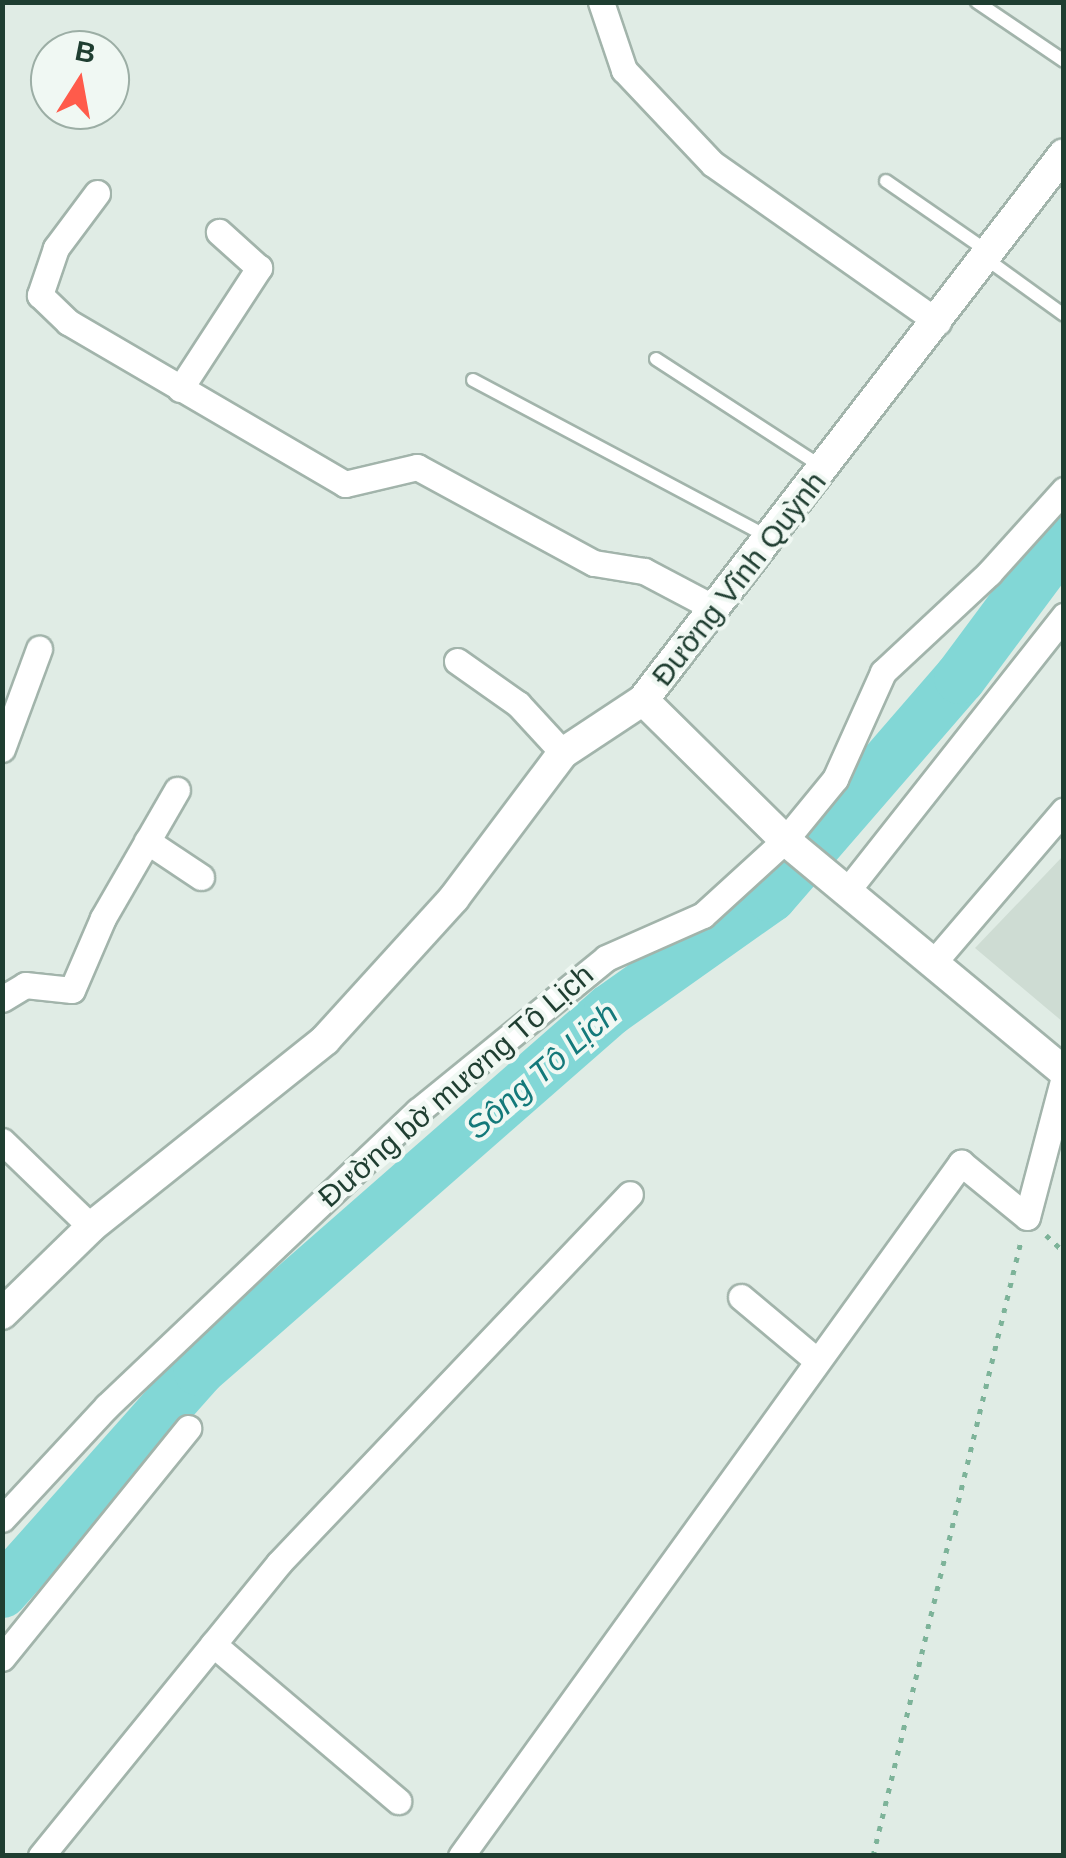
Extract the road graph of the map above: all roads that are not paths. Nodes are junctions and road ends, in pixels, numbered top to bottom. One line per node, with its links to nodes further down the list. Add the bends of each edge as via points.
1 (601, 2): 10 (street, via 624,70 712,164)
2 (977, 2): 3 (lane)
3 (1064, 61)
4 (1064, 154): 8 (street, Đường Vĩnh Quỳnh)
5 (886, 181): 8 (lane)
6 (96, 193): 13 (street, via 56,248 40,294 68,322)
7 (219, 232): 13 (street, via 259,268)
8 (987, 255): 9 (lane); 10 (street, Đường Vĩnh Quỳnh)
9 (1064, 315)
10 (938, 322): 14 (street, Đường Vĩnh Quỳnh)
11 (656, 359): 14 (lane)
12 (473, 380): 16 (lane)
13 (180, 389): 17 (street, via 345,484 417,467 594,564 644,571)
14 (826, 470): 16 (street, Đường Vĩnh Quỳnh)
15 (1064, 490): 27 (street, Đường bờ mương Tô Lịch, via 989,573 883,672 836,778)
16 (773, 539): 17 (street, Đường Vĩnh Quỳnh)
17 (716, 610): 21 (street, Đường Vĩnh Quỳnh)
18 (1064, 616): 29 (street)
19 (39, 649): 22 (street)
20 (457, 661): 23 (street, via 518,704)
21 (643, 700): 23 (street); 27 (street, Đường Vĩnh Quỳnh)
22 (2, 748)
23 (563, 753): 35 (street, via 454,898 325,1040)
24 (177, 790): 26 (street)
25 (1064, 810): 30 (street)
26 (147, 840): 28 (street); 31 (street, via 72,990 24,985)
27 (790, 844): 29 (street, Đường Vĩnh Quỳnh); 40 (street, Đường bờ mương Tô Lịch, via 703,915 606,958 418,1110 107,1406)
28 (201, 877)
29 (840, 887): 30 (street, Đường Vĩnh Quỳnh)
30 (932, 963): 32 (street, Đường Vĩnh Quỳnh)
31 (2, 999)
32 (1064, 1074): 38 (street, via 1027,1217 961,1163)
33 (2, 1141): 35 (street)
34 (630, 1194): 41 (street, via 280,1563)
35 (92, 1227): 37 (street)
36 (741, 1297): 38 (street)
37 (2, 1314)
38 (816, 1360): 45 (street)
39 (188, 1428): 42 (street)
40 (2, 1519)
41 (213, 1644): 43 (street); 44 (street)
42 (2, 1658)
43 (398, 1801)
44 (40, 1856)
45 (461, 1856)

